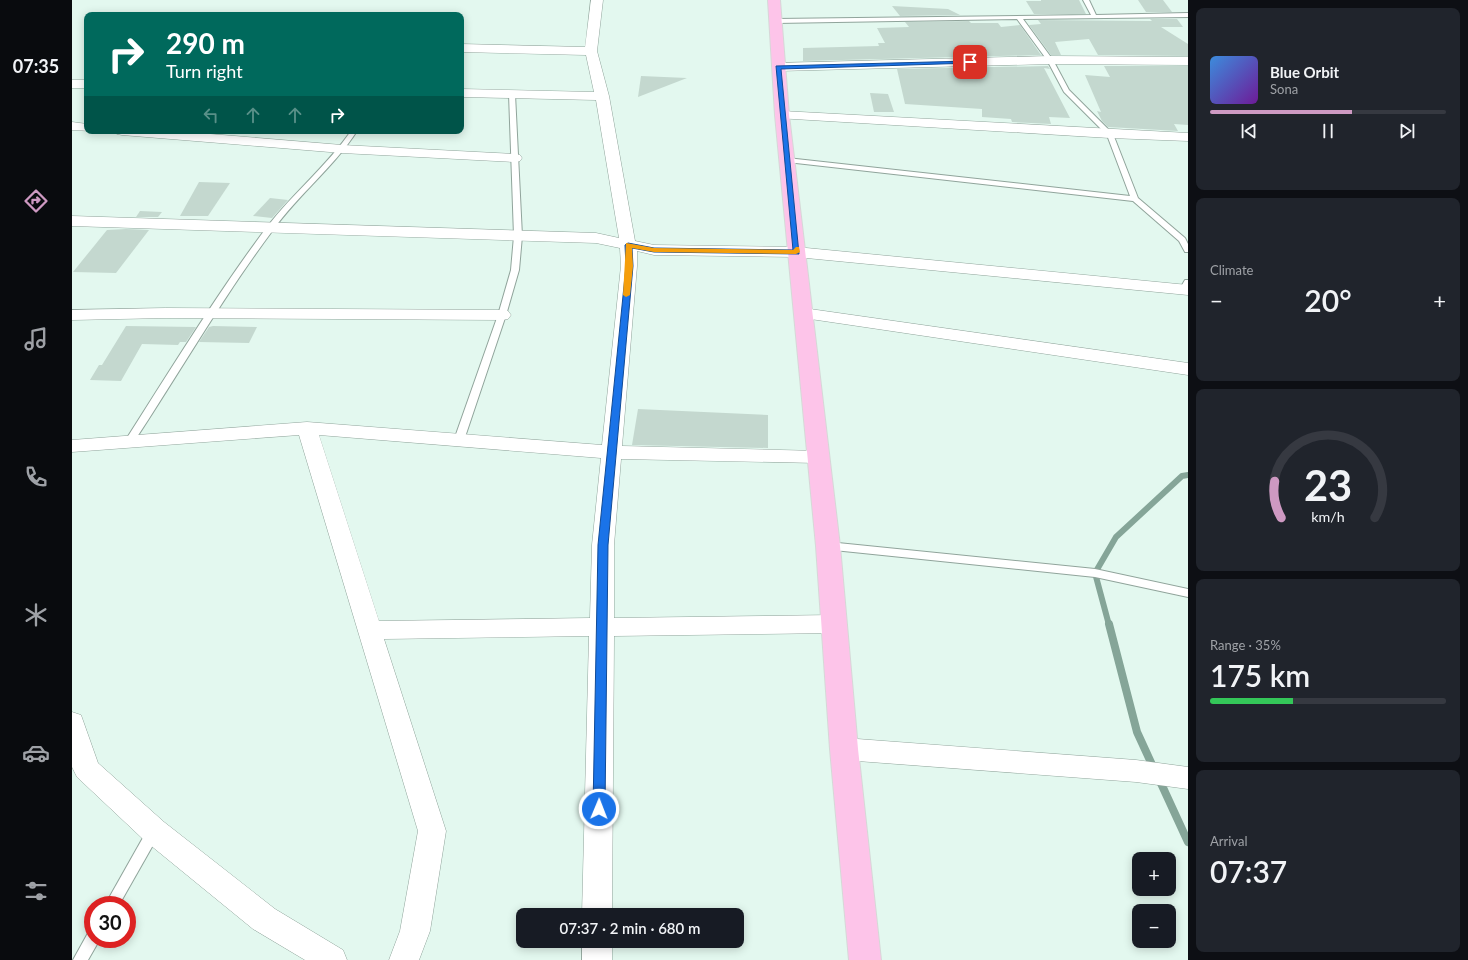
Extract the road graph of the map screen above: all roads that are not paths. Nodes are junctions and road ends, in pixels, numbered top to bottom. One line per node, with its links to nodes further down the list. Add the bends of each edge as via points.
1 (597, 0): 9 (street)
2 (774, 0): 7 (main road)
3 (1086, 0): 5 (lane)
4 (1188, 15): 5 (lane)
5 (1094, 16): 6 (lane)
6 (1019, 18): 7 (lane); 10 (lane)
7 (776, 21): 12 (main road)
8 (464, 48): 9 (street)
9 (591, 51): 17 (street)
10 (1050, 60): 11 (street); 12 (street); 23 (lane, via 1066,91)
11 (1188, 61)
12 (778, 67): 18 (main road)
13 (72, 84): 14 (street)
14 (84, 84)
15 (464, 93): 16 (street)
16 (512, 94): 17 (street); 26 (lane)
17 (602, 96): 32 (street)
18 (782, 115): 23 (street); 27 (main road)
19 (72, 126): 20 (street)
20 (84, 128)
21 (159, 134): 25 (street)
22 (352, 134): 25 (lane)
23 (1110, 134): 24 (street); 28 (lane)
24 (1188, 137)
25 (342, 149): 26 (street); 30 (lane)
26 (515, 158): 31 (lane)
27 (787, 160): 28 (lane); 34 (main road)
28 (1135, 199): 33 (lane, via 1182,240)
29 (72, 221): 30 (street)
30 (270, 227): 31 (street); 36 (lane)
31 (518, 236): 32 (street, via 596,238); 39 (lane, via 515,270)
32 (628, 245): 34 (street, via 654,250); 45 (street, via 629,266)
33 (1188, 250)
34 (796, 252): 35 (street); 37 (main road)
35 (1186, 287)
36 (211, 313): 38 (street); 39 (street); 43 (lane)
37 (803, 313): 40 (street); 46 (main road)
38 (72, 315)
39 (502, 316): 42 (lane)
40 (1188, 368)
41 (306, 428): 42 (street); 43 (street); 51 (street)
42 (459, 440): 45 (street)
43 (130, 441): 44 (street)
44 (72, 446)
45 (612, 452): 46 (street); 50 (street, via 603,545)
46 (818, 457): 47 (main road)
47 (828, 546): 48 (lane, via 1096,573); 49 (main road)
48 (1188, 593)
49 (834, 624): 50 (street); 53 (main road)
50 (602, 627): 51 (street); 57 (street)
51 (370, 630): 62 (street, via 432,831 415,931)
52 (72, 722): 55 (street, via 86,769)
53 (844, 749): 54 (street, via 1136,771); 64 (main road)
54 (1188, 778)
55 (154, 831): 56 (lane); 61 (street, via 264,919)
56 (117, 896)
57 (597, 908)
58 (87, 948): 60 (lane)
59 (597, 948): 63 (street)
60 (80, 960)
61 (332, 960)
62 (404, 960)
63 (597, 960)
64 (865, 960)

